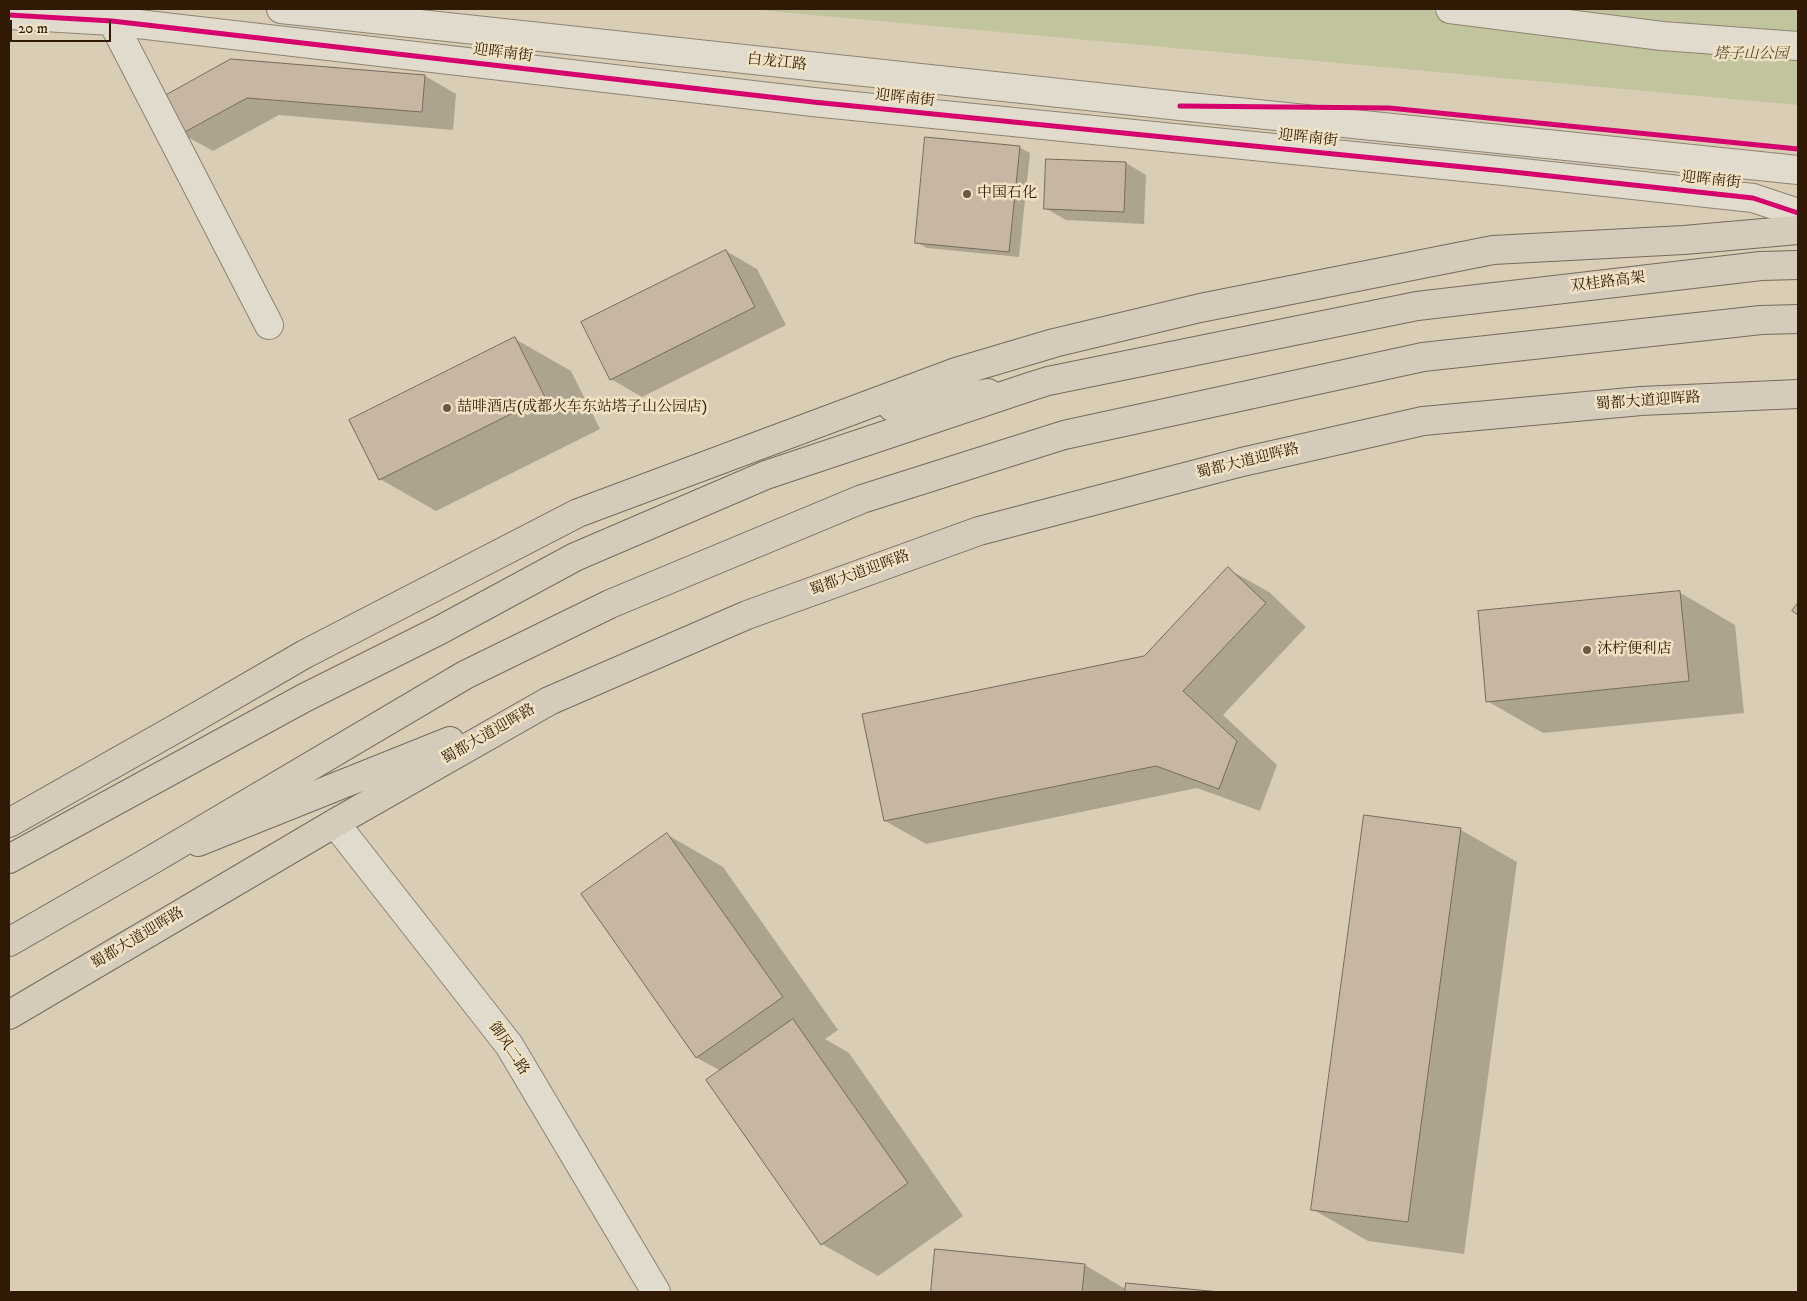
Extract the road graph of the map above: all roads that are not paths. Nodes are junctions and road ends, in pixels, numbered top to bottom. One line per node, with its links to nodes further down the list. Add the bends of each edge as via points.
1 (280, 9): 6 (street, 白龙江路)
2 (1450, 9): 5 (street, via 1662,36)
3 (9, 15): 4 (street, 迎晖南街)
4 (112, 21): 7 (street, 迎晖南街, via 813,102 1753,198); 11 (street)
5 (1798, 46)
6 (1798, 170)
7 (1798, 213)
8 (1798, 230): 14 (main road, via 1684,240 1492,250 1200,308 1054,343 953,373)
9 (1798, 265): 12 (main road, 双桂路高架, via 1761,266 1418,306)
10 (1798, 319): 21 (main road, via 1761,320 1423,357 1064,435 862,499 610,604 464,675)
11 (269, 325)
12 (1029, 387): 14 (main road); 20 (main road, via 766,475 575,557 304,698)
13 (1798, 394): 15 (main road, 蜀都大道迎晖路, via 1642,401 1423,421 1242,462 979,532 746,615)
14 (835, 416): 16 (main road, via 578,513 305,654)
15 (549, 701): 18 (main road, 蜀都大道迎晖路); 21 (main road)
16 (191, 720): 17 (main road); 19 (main road)
17 (9, 823)
18 (335, 823): 23 (main road, 蜀都大道迎晖路); 24 (street, 御风二路, via 509,1045)
19 (9, 847)
20 (9, 859)
21 (150, 862): 22 (main road)
22 (9, 942)
23 (9, 1015)
24 (656, 1292)

